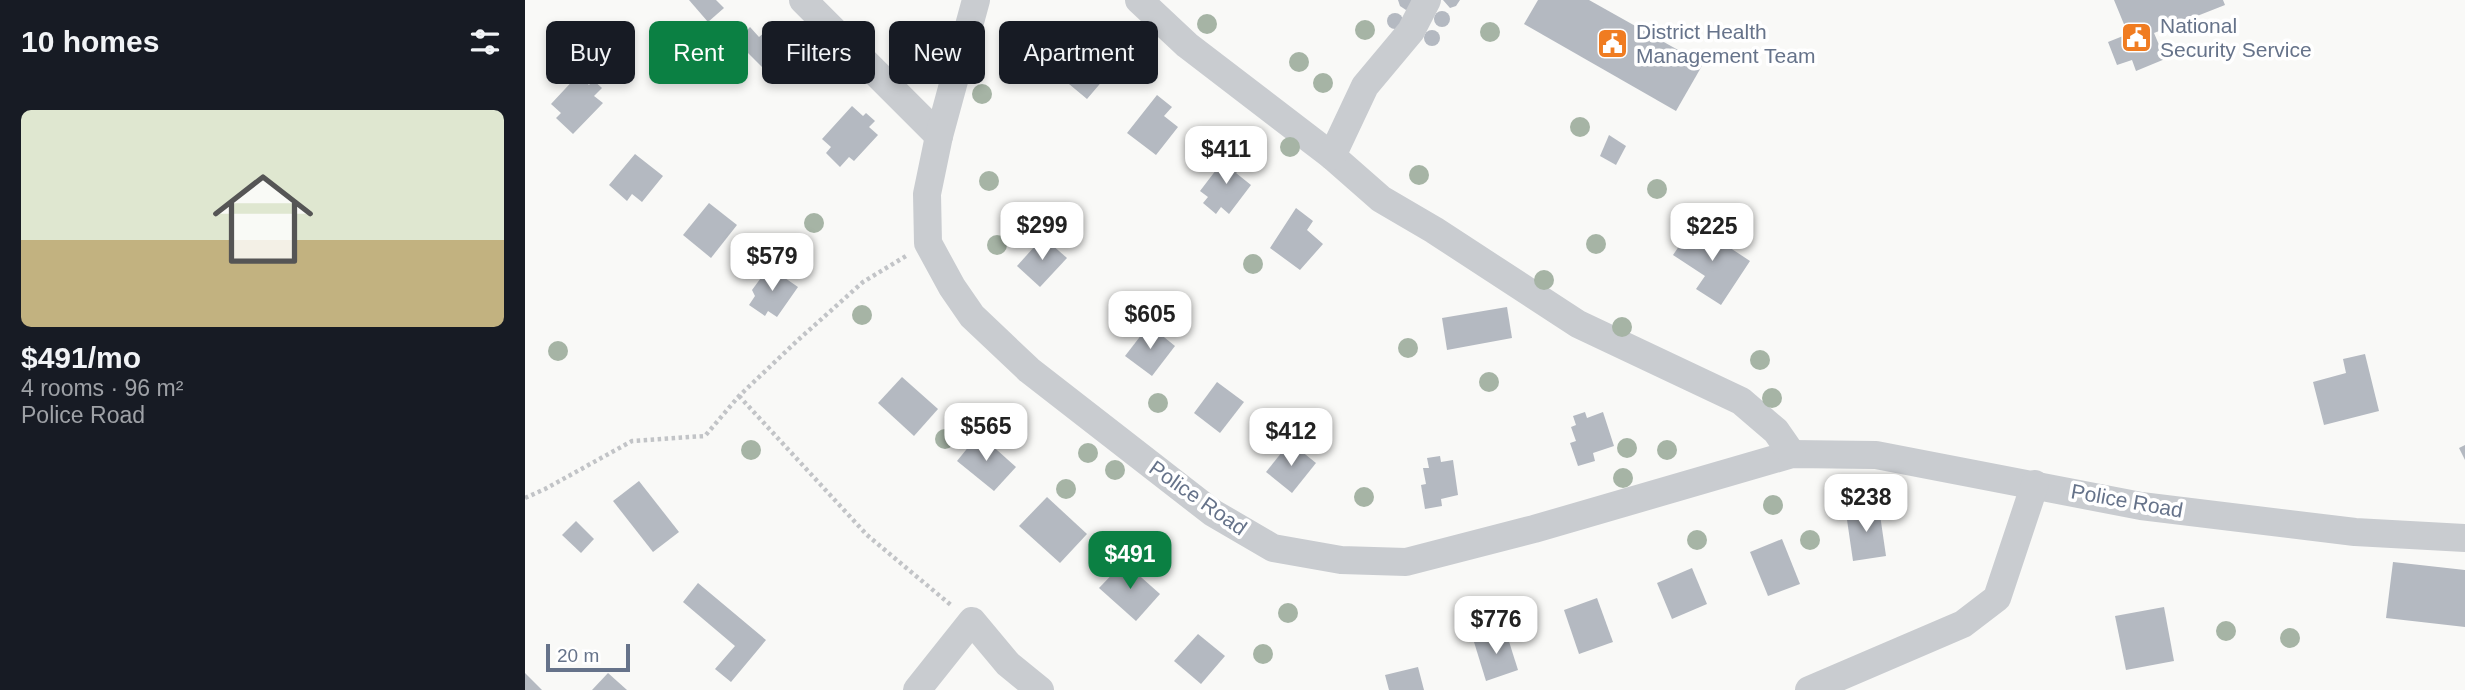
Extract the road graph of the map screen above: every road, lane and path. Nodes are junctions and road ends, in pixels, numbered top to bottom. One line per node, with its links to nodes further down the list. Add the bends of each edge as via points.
1 (803, 0): 5 (street)
2 (977, 0): 5 (street, Police Road)
3 (1139, 0): 6 (street, via 1187,45)
4 (1427, 0): 6 (street, via 1411,31 1365,86)
5 (939, 136): 7 (street, Police Road, via 927,194)
6 (1332, 156): 9 (street, via 1381,199 1578,324 1741,401 1776,431)
7 (928, 243): 8 (path, via 863,282); 9 (street, Police Road, via 972,316 1029,370 1213,513 1272,548 1341,560 1406,562)
8 (739, 396): 11 (path, via 705,436 632,441); 13 (path, via 867,535)
9 (1792, 454): 10 (street, Police Road, via 1876,455)
10 (2035, 484): 12 (street, Police Road, via 2141,506 2355,532); 16 (street, via 1997,598 1963,624)
11 (525, 498)
12 (2465, 538)
13 (972, 621): 14 (street); 15 (street, via 1007,664)
14 (916, 690)
15 (1040, 690)
16 (1809, 690)

